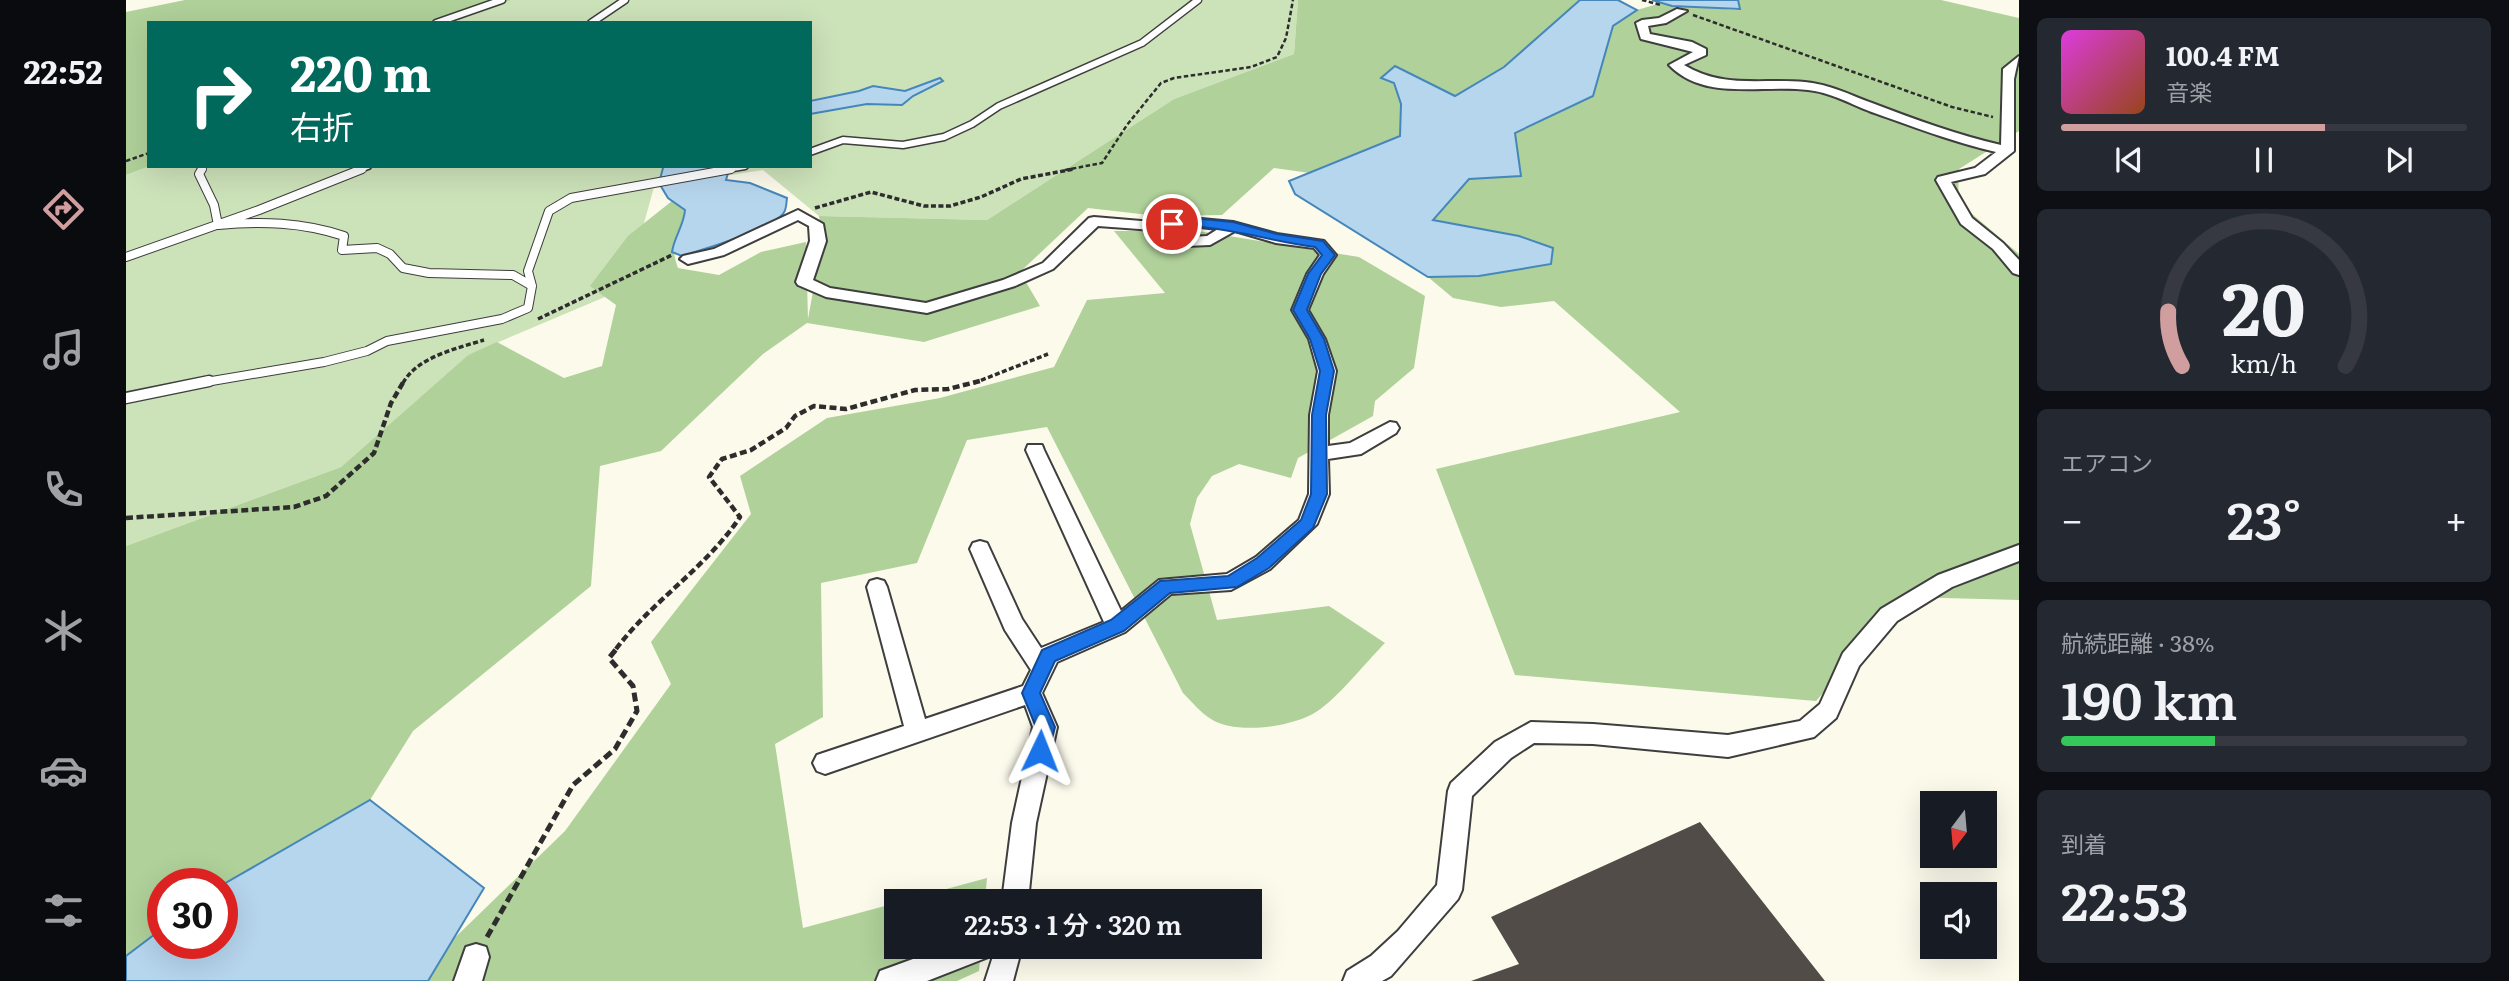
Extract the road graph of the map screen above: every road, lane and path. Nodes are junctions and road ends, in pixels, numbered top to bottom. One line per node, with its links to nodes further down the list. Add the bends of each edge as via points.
1 (502, 0): 7 (lane)
2 (625, 0): 8 (lane)
3 (1198, 0): 11 (lane, via 1142,43 999,106 944,137 903,145 843,140)
4 (1293, 0): 18 (path, via 1279,55 1267,62 1161,83 1102,163 1028,177 950,206 924,206 871,192)
5 (1642, 0): 6 (path)
6 (1681, 11): 10 (path, via 1952,107); 12 (street, via 1662,21 1642,23 1644,37 1702,52 1675,65 1693,79 1732,88 1810,86 1962,141)
7 (442, 21)
8 (594, 21)
9 (2019, 60): 10 (street, via 2009,69)
10 (2010, 121): 12 (street)
11 (812, 151)
12 (2007, 152): 24 (street, via 1979,172 1943,180 1966,221)
13 (147, 154): 14 (path)
14 (126, 161)
15 (203, 168): 19 (lane, via 199,174)
16 (363, 168): 19 (lane)
17 (734, 168): 25 (lane, via 571,198 549,211 528,271)
18 (798, 214): 20 (street, via 816,224 818,241 804,282 826,292 927,308 1009,283 1048,265 1094,221); 23 (street, via 719,253)
19 (218, 225): 22 (lane); 25 (lane, via 262,221 323,228 344,236 342,250 380,247 393,253 403,268 513,275)
20 (1233, 226): 21 (street, via 1210,240); 32 (street, via 1319,244 1328,255 1300,310 1317,339 1327,371 1319,415)
21 (1162, 242)
22 (126, 257)
23 (688, 259): 26 (path, via 673,255)
24 (2019, 270)
25 (532, 286): 29 (lane, via 528,308 502,319 387,341 324,362)
26 (536, 320)
27 (492, 337): 33 (path, via 446,352 408,373 391,403 374,453 326,496 294,507)
28 (1048, 354): 45 (path, via 957,387 915,390 846,409 814,406 751,450 722,459 709,477 740,517 700,564 643,615 609,658 633,686 637,711 615,749 573,786)
29 (126, 398)
30 (1390, 428): 32 (street, via 1354,449)
31 (1035, 450): 37 (street)
32 (1319, 454): 37 (street, via 1319,494 1307,524 1263,563 1231,582 1166,586)
33 (126, 518)
34 (980, 549): 38 (street, via 1013,624)
35 (2019, 553): 46 (street, via 1945,581 1889,615 1851,660 1828,710 1806,730 1728,746 1531,732 1503,750 1460,791 1449,890)
36 (877, 587): 40 (street)
37 (1118, 626): 38 (street, via 1049,655)
38 (1042, 668): 39 (street)
39 (1031, 693): 40 (street); 42 (street, via 1045,727 1024,822)
40 (917, 732): 41 (street)
41 (825, 763)
42 (1017, 889)
43 (950, 959): 47 (street)
44 (1005, 959): 48 (street)
45 (472, 969)
46 (1382, 974): 49 (street)
47 (890, 981)
48 (999, 981)
49 (1357, 981)

